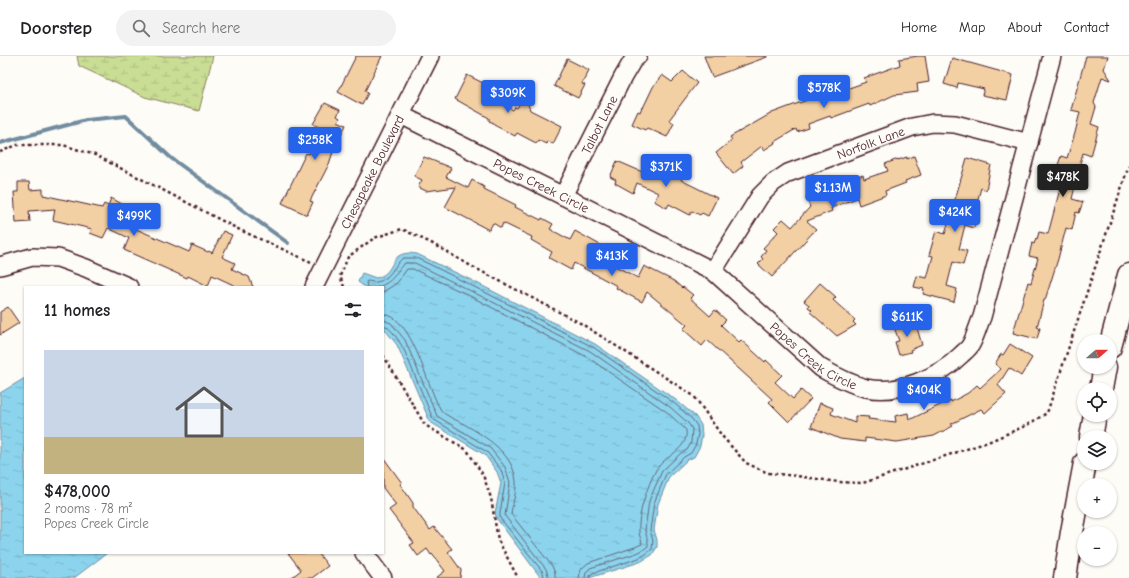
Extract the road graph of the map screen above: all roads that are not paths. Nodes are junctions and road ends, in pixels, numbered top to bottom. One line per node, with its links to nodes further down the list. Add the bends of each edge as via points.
1 (430, 56): 4 (street, Chesapeake Boulevard)
2 (638, 56): 6 (street, Talbot Lane, via 623,77)
3 (1052, 56): 5 (street, Popes Creek Circle)
4 (401, 115): 6 (street, Popes Creek Circle); 11 (street, Chesapeake Boulevard)
5 (1029, 143): 8 (street, Norfolk Lane, via 955,124 933,123 912,126 788,173 760,196); 8 (street, Popes Creek Circle, via 982,317 970,346 954,363 932,377 890,389 867,388 841,379 821,368)
6 (563, 196): 8 (street, Popes Creek Circle)
7 (0, 266): 10 (street, via 32,257 58,258)
8 (713, 270)
9 (1129, 275): 12 (main road)
10 (127, 286)
11 (315, 286)
12 (1113, 334)
13 (1084, 470): 16 (main road)
14 (365, 554): 15 (street)
15 (383, 578)
16 (1065, 578)

